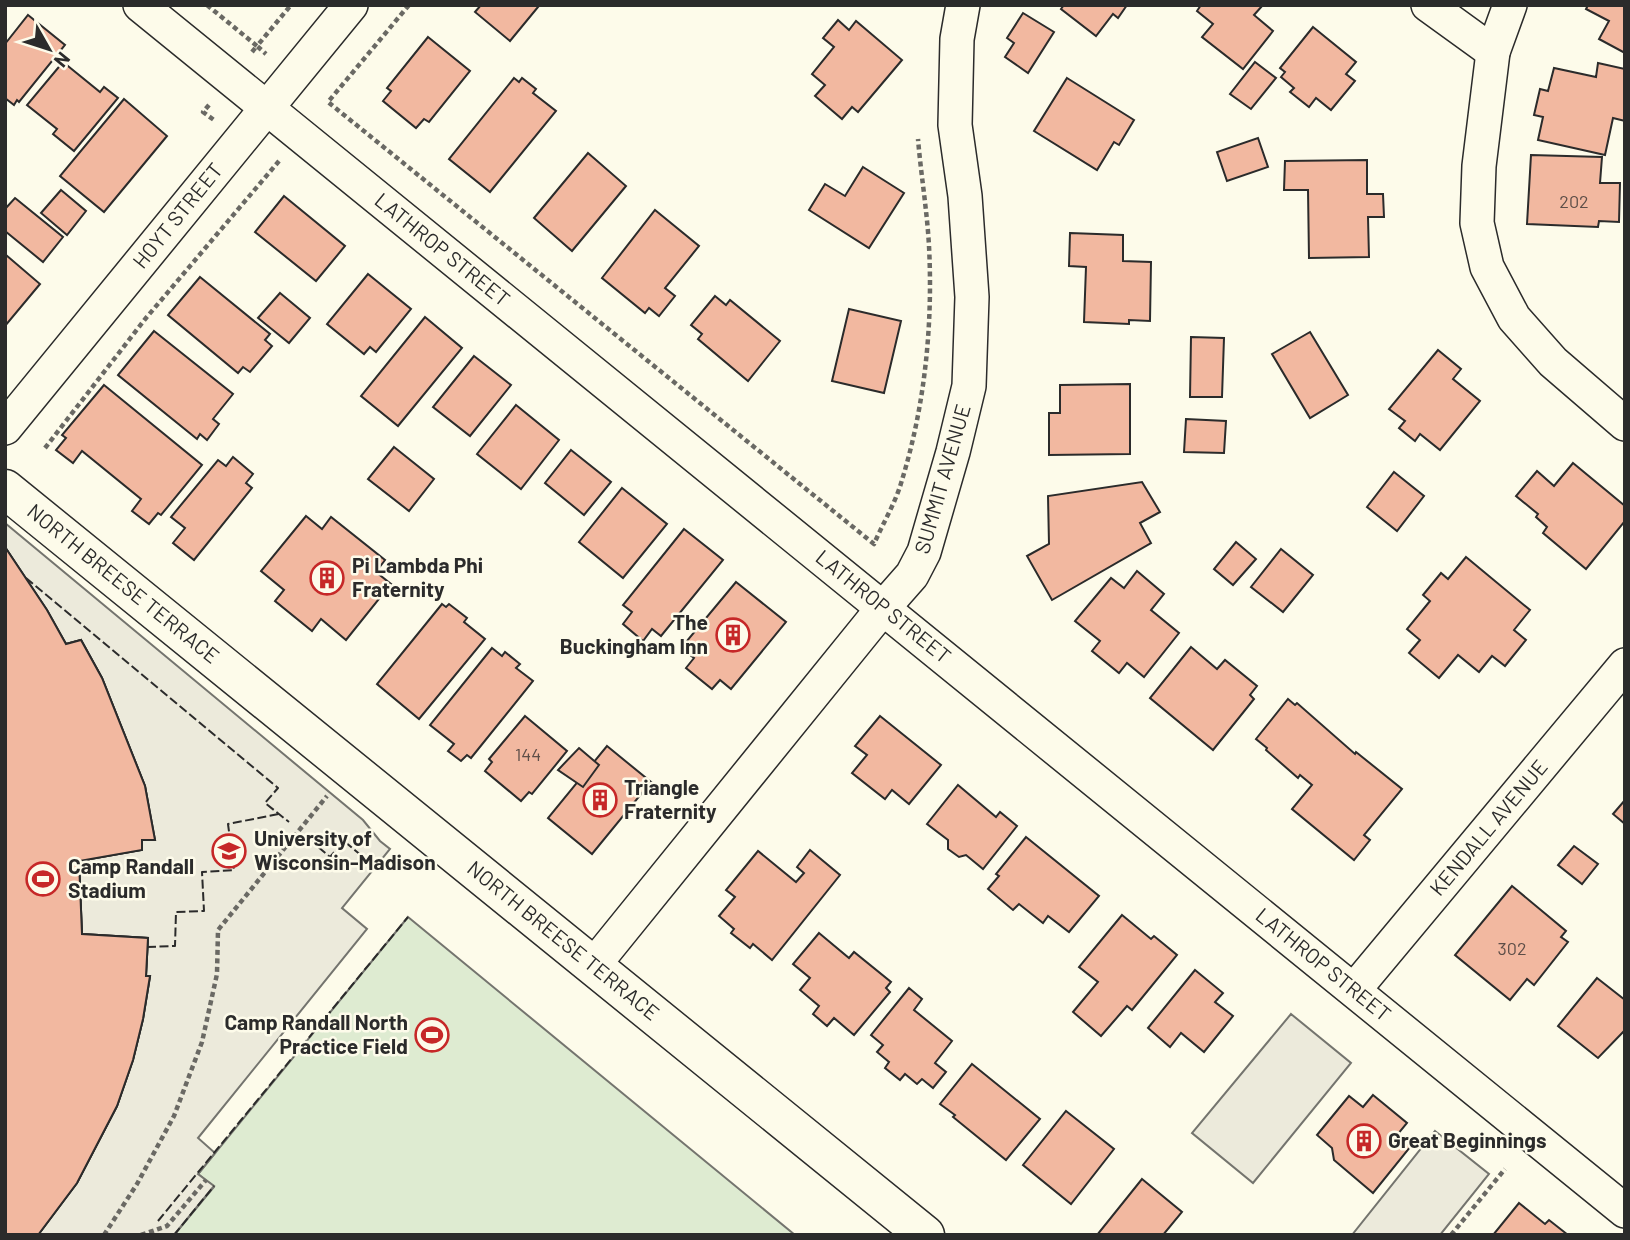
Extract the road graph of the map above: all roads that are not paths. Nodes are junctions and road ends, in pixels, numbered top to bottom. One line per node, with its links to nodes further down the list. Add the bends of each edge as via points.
1 (139, 5): 7 (street, LATHROP STREET)
2 (351, 5): 7 (street, HOYT STREET)
3 (963, 5): 11 (street, SUMMIT AVENUE, via 957,39 955,124 972,297 969,386 924,552 912,575)
4 (1428, 5): 6 (street)
5 (1510, 5): 6 (street)
6 (1493, 52): 8 (street, via 1478,178 1477,223 1486,267 1514,318 1537,345)
7 (267, 107): 9 (street, HOYT STREET); 11 (street, LATHROP STREET)
8 (1625, 424)
9 (5, 428)
10 (5, 489): 13 (street, NORTH BREESE TERRACE)
11 (883, 607): 13 (street, SUMMIT AVENUE); 14 (street, LATHROP STREET)
12 (1625, 665): 14 (street, KENDALL AVENUE)
13 (593, 966): 16 (street, NORTH BREESE TERRACE)
14 (1354, 990): 15 (street, LATHROP STREET)
15 (1625, 1211)
16 (925, 1235)

